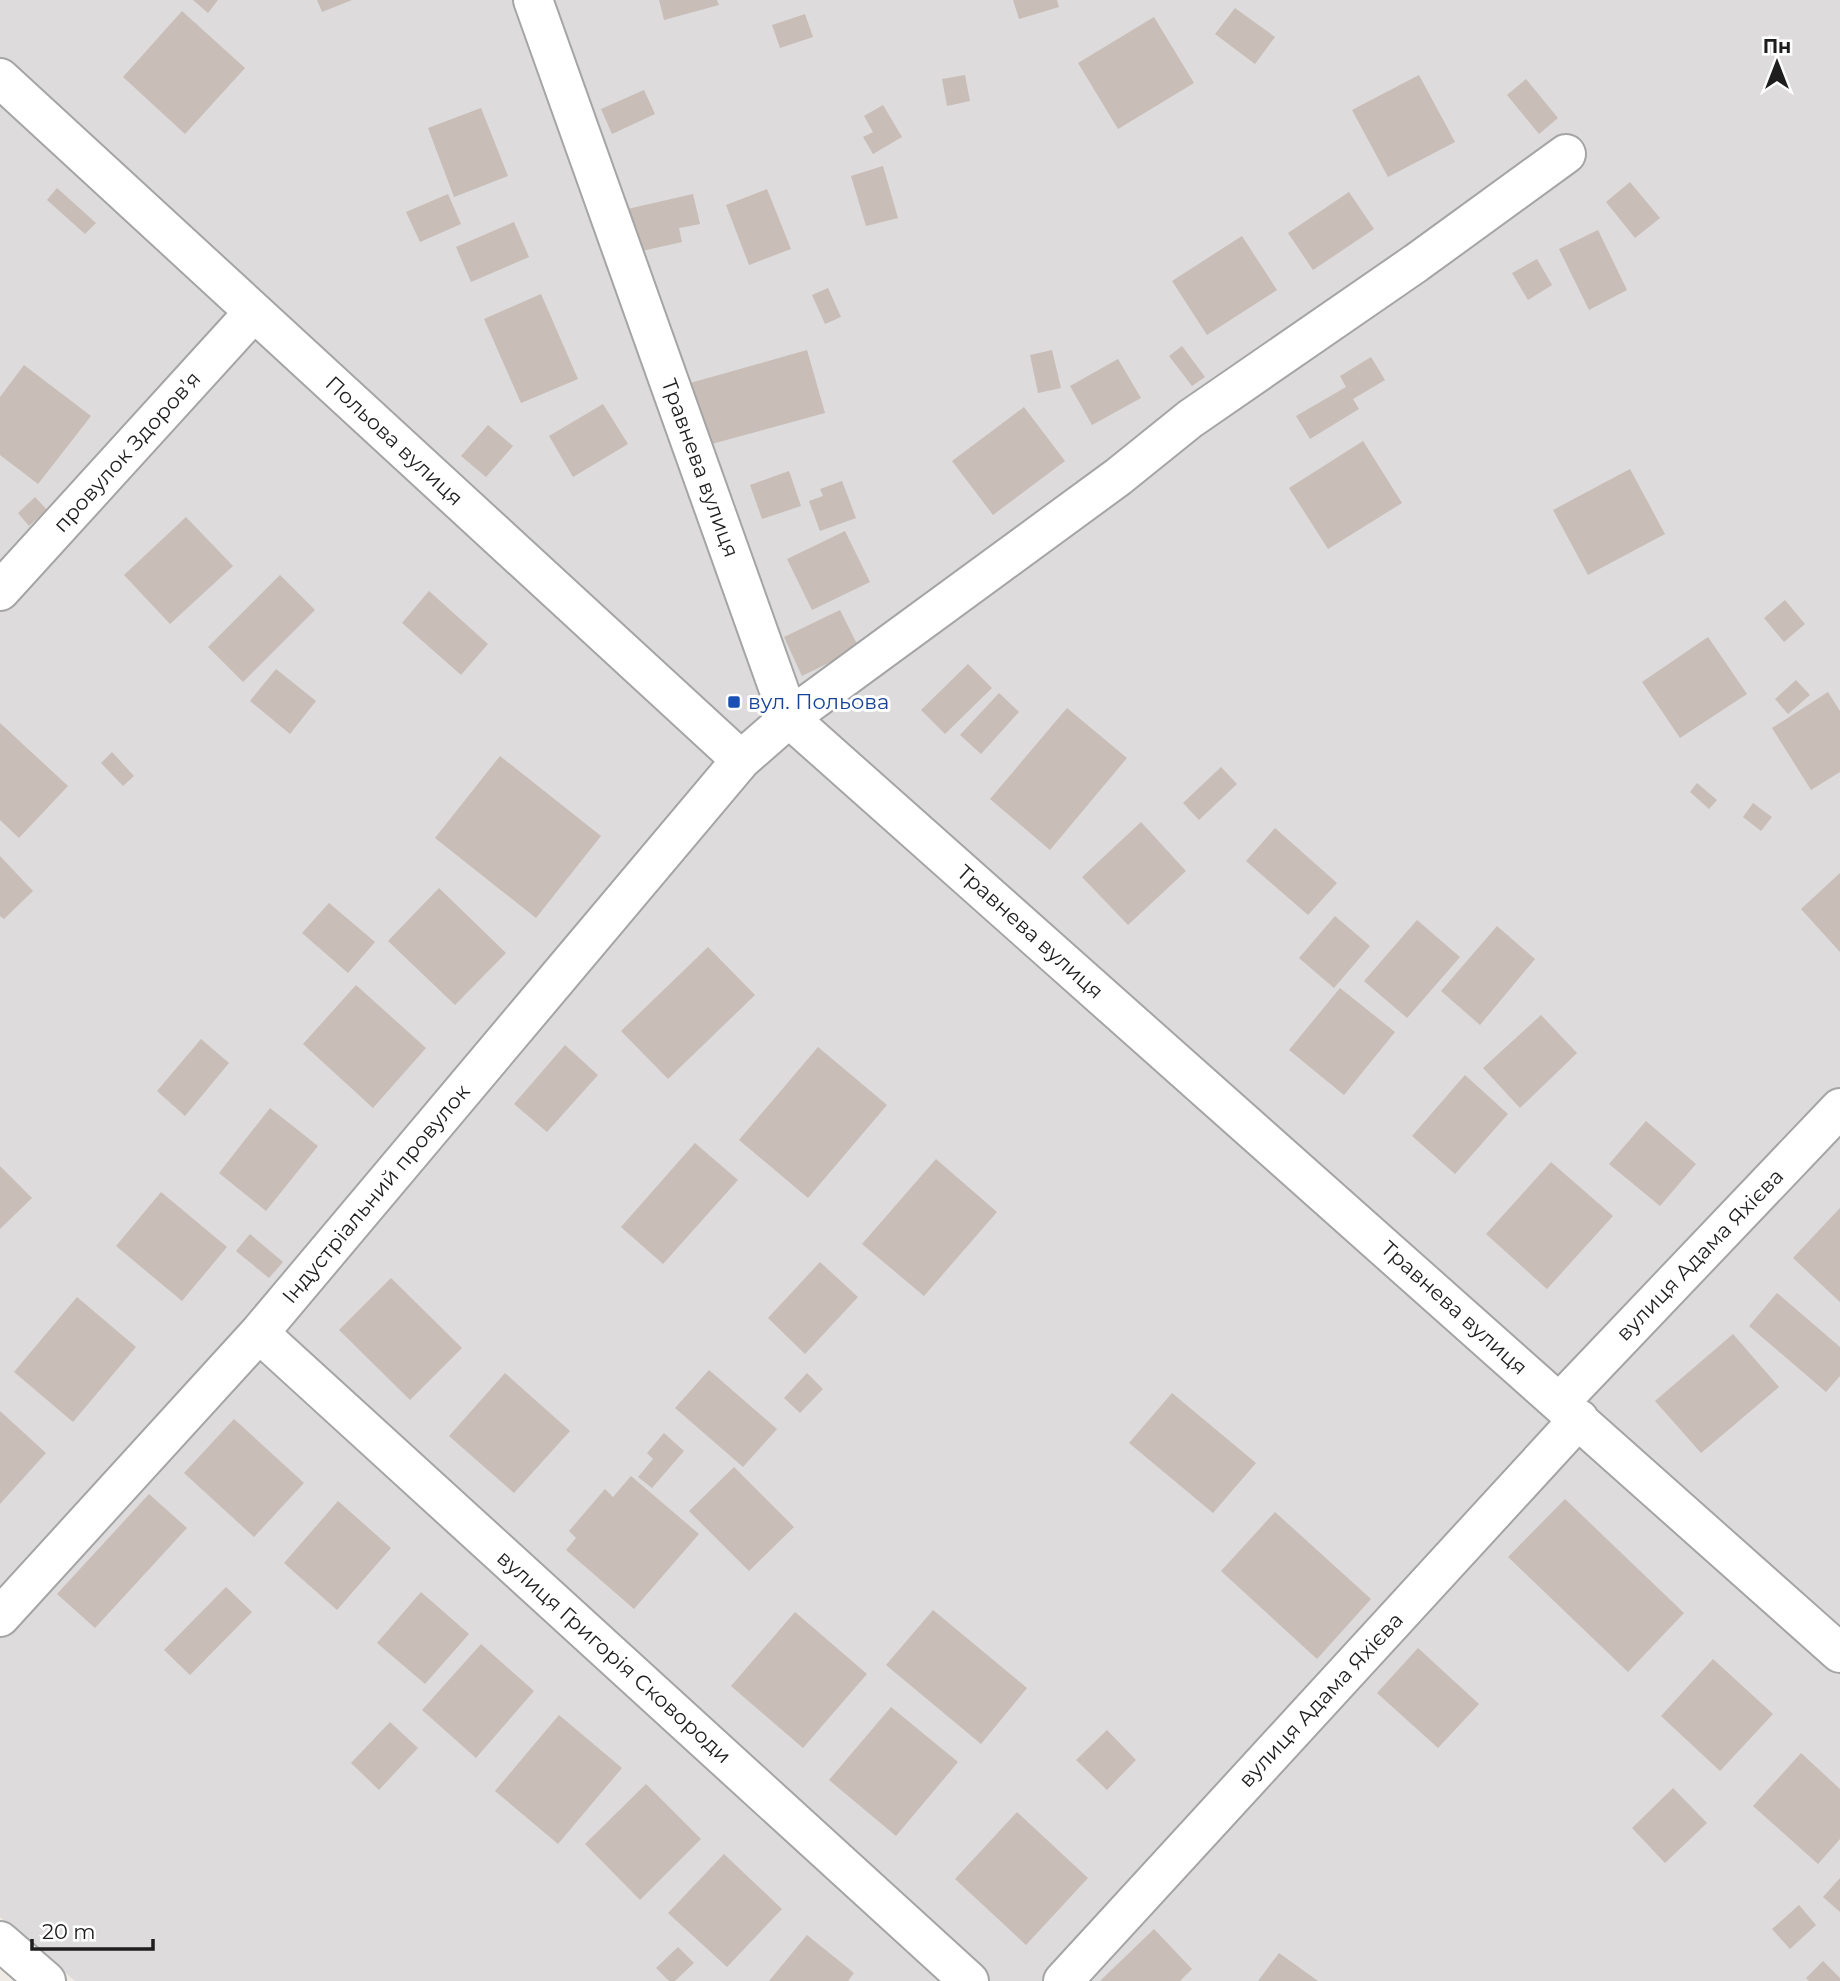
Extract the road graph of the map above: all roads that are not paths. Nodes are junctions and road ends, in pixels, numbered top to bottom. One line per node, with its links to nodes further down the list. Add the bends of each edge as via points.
1 (533, 0): 6 (street, Травнева вулиця)
2 (0, 78): 4 (street, Польова вулиця)
3 (1566, 154): 6 (street, via 1190,419)
4 (254, 312): 5 (street, провулок Здоровʼя); 7 (street, Польова вулиця)
5 (0, 591)
6 (789, 718): 7 (street); 10 (street, Травнева вулиця)
7 (741, 760): 9 (street, Індустріальний провулок)
8 (1840, 1108): 10 (street, вулиця Адама Яхієва)
9 (259, 1333): 11 (street, Індустріальний провулок); 15 (street, вулиця Григорія Сковороди)
10 (1569, 1411): 12 (street, Травнева вулиця); 16 (street, вулиця Адама Яхієва)
11 (0, 1617)
12 (1840, 1653)
13 (0, 1941): 14 (street)
14 (47, 1981)
15 (970, 1981)
16 (1063, 1981)

